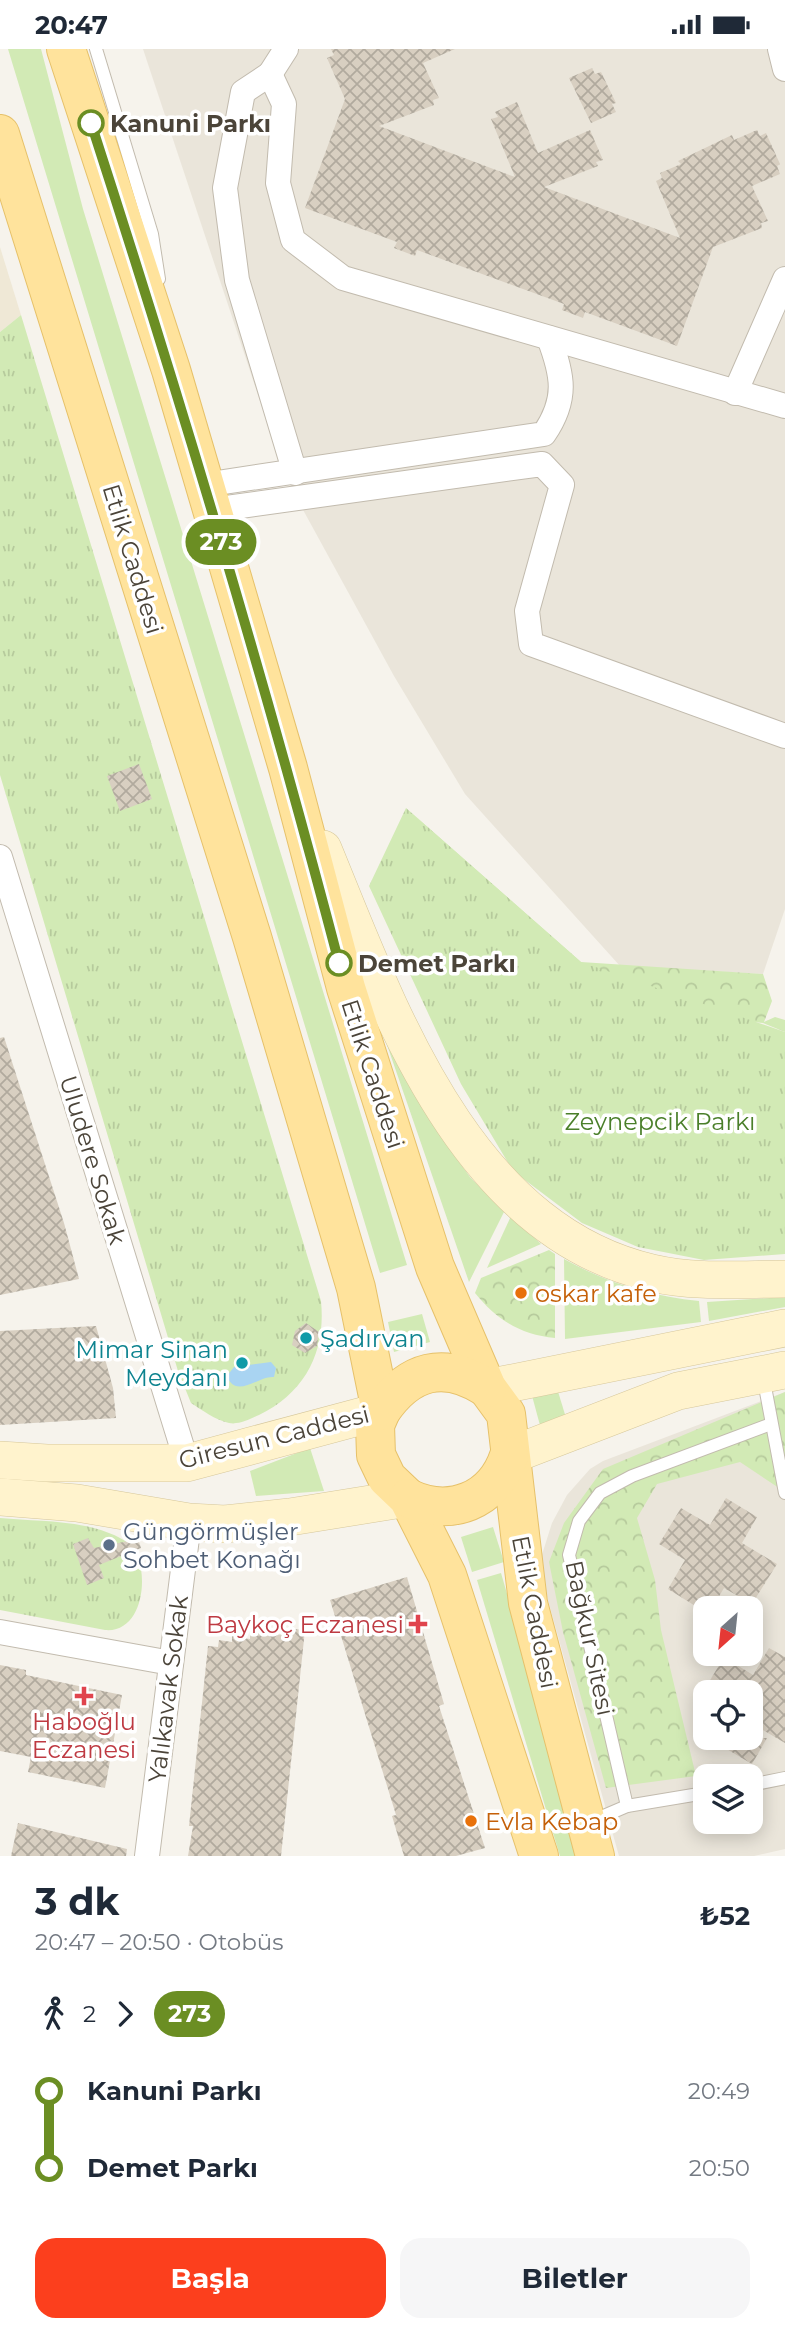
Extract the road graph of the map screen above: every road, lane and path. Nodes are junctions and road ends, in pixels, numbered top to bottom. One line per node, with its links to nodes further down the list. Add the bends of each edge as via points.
1 (66, 49): 10 (main road, Etlik Caddesi)
2 (96, 49): 10 (lane, via 152,234)
3 (286, 49): 6 (street)
4 (779, 49): 5 (street)
5 (785, 69)
6 (270, 74): 9 (street, via 284,104 278,183 293,240 343,278); 13 (street, via 243,92 225,188 236,280)
7 (0, 134): 22 (main road, Etlik Caddesi, via 252,937 356,1288)
8 (785, 279): 11 (street)
9 (549, 338): 11 (street); 13 (street, via 562,373 557,414 544,434)
10 (171, 370): 14 (main road, Etlik Caddesi)
11 (735, 393): 12 (street)
12 (785, 406)
13 (295, 473): 14 (street)
14 (208, 497): 15 (street, via 542,464 562,485 527,611 531,644); 16 (main road, Etlik Caddesi)
15 (785, 736)
16 (288, 768): 18 (main road, via 422,1071 455,1125 508,1190 571,1240 649,1272 674,1277); 21 (main road, Etlik Caddesi, via 350,1001 435,1267)
17 (0, 857): 26 (street, Uludere Sokak)
18 (785, 1279)
19 (785, 1328): 21 (main road)
20 (774, 1372): 23 (lane); 24 (main road, via 678,1391)
21 (486, 1388): 22 (main road, via 455,1373 433,1373 406,1382); 24 (main road, Etlik Caddesi, via 506,1414)
22 (381, 1411): 26 (main road, Giresun Caddesi); 29 (main road, Etlik Caddesi, via 375,1425 376,1455 387,1478)
23 (771, 1425): 27 (lane); 36 (lane, Bağkur Sitesi, via 632,1476 600,1493 579,1521 569,1555)
24 (509, 1456): 29 (main road, via 499,1478 476,1500 441,1508); 37 (main road, Etlik Caddesi, via 528,1603)
25 (0, 1460): 26 (main road, Giresun Caddesi)
26 (187, 1463)
27 (785, 1493)
28 (0, 1497): 30 (main road, via 76,1503)
29 (408, 1498): 30 (main road, via 276,1519); 39 (main road, Etlik Caddesi, via 447,1575)
30 (189, 1522): 32 (street, Yalıkavak Sokak)
31 (0, 1632): 32 (street)
32 (171, 1663): 38 (street, Yalıkavak Sokak)
33 (785, 1778): 34 (lane)
34 (763, 1783)
35 (693, 1795): 36 (lane)
36 (628, 1806): 37 (lane)
37 (590, 1840)
38 (147, 1856)
39 (539, 1856)

